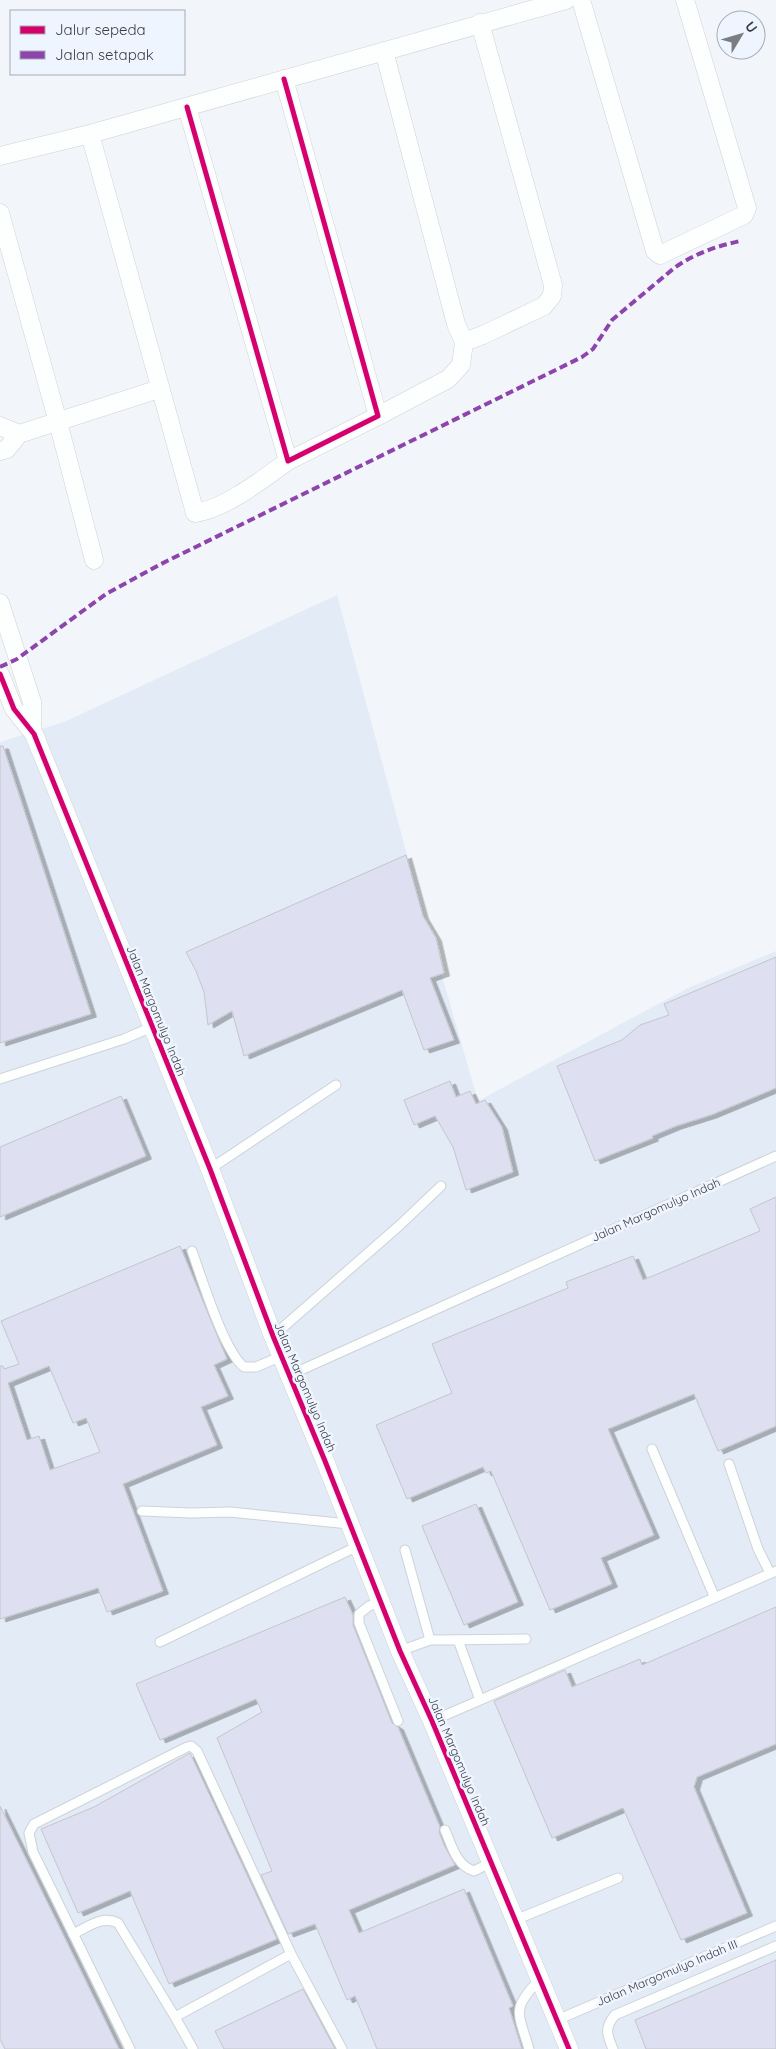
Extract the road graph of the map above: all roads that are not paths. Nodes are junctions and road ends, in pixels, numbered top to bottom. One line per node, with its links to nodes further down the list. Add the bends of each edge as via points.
1 (566, 0): 4 (street)
2 (581, 0): 3 (street, via 655,251 660,256 744,215 746,208)
3 (685, 0)
4 (480, 24): 5 (street); 11 (street, via 553,286 552,296 544,306)
5 (384, 51): 6 (street); 11 (street, via 456,324)
6 (284, 79): 7 (street); 13 (street)
7 (187, 107): 8 (street); 18 (street)
8 (90, 134): 9 (street); 12 (street)
9 (0, 156)
10 (0, 212): 14 (street)
11 (464, 342): 13 (street, via 460,365 448,379)
12 (159, 389): 14 (street); 18 (street, via 195,513 216,507 261,481)
13 (378, 416): 18 (street)
14 (58, 422): 16 (street); 19 (street)
15 (0, 426): 16 (street)
16 (19, 434): 17 (street, via 7,449)
17 (0, 451)
18 (288, 460)
19 (94, 560)
20 (0, 603): 22 (street, via 32,702)
21 (0, 674): 22 (street, via 14,709)
22 (32, 729): 23 (street, Jalan Margomulyo Indah)
23 (152, 1027): 24 (lane); 27 (street, Jalan Margomulyo Indah)
24 (0, 1080)
25 (336, 1086): 27 (lane)
26 (776, 1156): 32 (lane, Jalan Margomulyo Indah)
27 (210, 1169): 30 (street, Jalan Margomulyo Indah)
28 (441, 1186): 30 (lane)
29 (192, 1251): 31 (lane, via 228,1346 238,1362 244,1368 256,1367)
30 (273, 1336): 31 (street, Jalan Margomulyo Indah)
31 (282, 1356): 32 (street, Jalan Margomulyo Indah)
32 (290, 1375): 36 (street, Jalan Margomulyo Indah)
33 (652, 1449): 40 (lane)
34 (729, 1464): 39 (lane, via 758,1549)
35 (142, 1510): 36 (lane, via 230,1512)
36 (348, 1524): 37 (street, Jalan Margomulyo Indah)
37 (358, 1546): 41 (street, Jalan Margomulyo Indah); 45 (lane)
38 (406, 1550): 43 (lane)
39 (773, 1572): 40 (lane, Jalan Margomulyo Indah)
40 (714, 1596): 47 (lane, Jalan Margomulyo Indah)
41 (380, 1602): 46 (street, Jalan Margomulyo Indah); 48 (lane, via 359,1614 359,1623)
42 (526, 1639): 44 (lane)
43 (430, 1640): 44 (lane); 46 (lane)
44 (458, 1640): 47 (lane)
45 (160, 1642)
46 (400, 1651): 49 (street, Jalan Margomulyo Indah)
47 (480, 1700): 49 (lane, Jalan Margomulyo Indah)
48 (398, 1721)
49 (432, 1721): 51 (street, Jalan Margomulyo Indah)
50 (444, 1830): 51 (lane, via 459,1863 465,1868 474,1871)
51 (492, 1862): 53 (street, Jalan Margomulyo Indah)
52 (618, 1878): 53 (lane)
53 (515, 1920): 58 (street, Jalan Margomulyo Indah)
54 (776, 1926): 60 (lane, Jalan Margomulyo Indah III)
55 (73, 1934): 57 (lane, via 33,1852 29,1834 34,1824 191,1746 197,1750); 59 (lane, via 103,1919 118,1923); 61 (lane)
56 (776, 1946): 66 (lane, via 615,2016 608,2022 606,2033)
57 (291, 1954): 59 (lane); 63 (lane)
58 (540, 1979): 60 (street, Jalan Margomulyo Indah); 64 (lane, via 519,2005 519,2017)
59 (175, 2016): 62 (lane)
60 (557, 2020): 65 (street, Jalan Margomulyo Indah)
61 (130, 2049)
62 (192, 2049)
63 (342, 2049)
64 (529, 2049)
65 (569, 2049)
66 (613, 2049)

